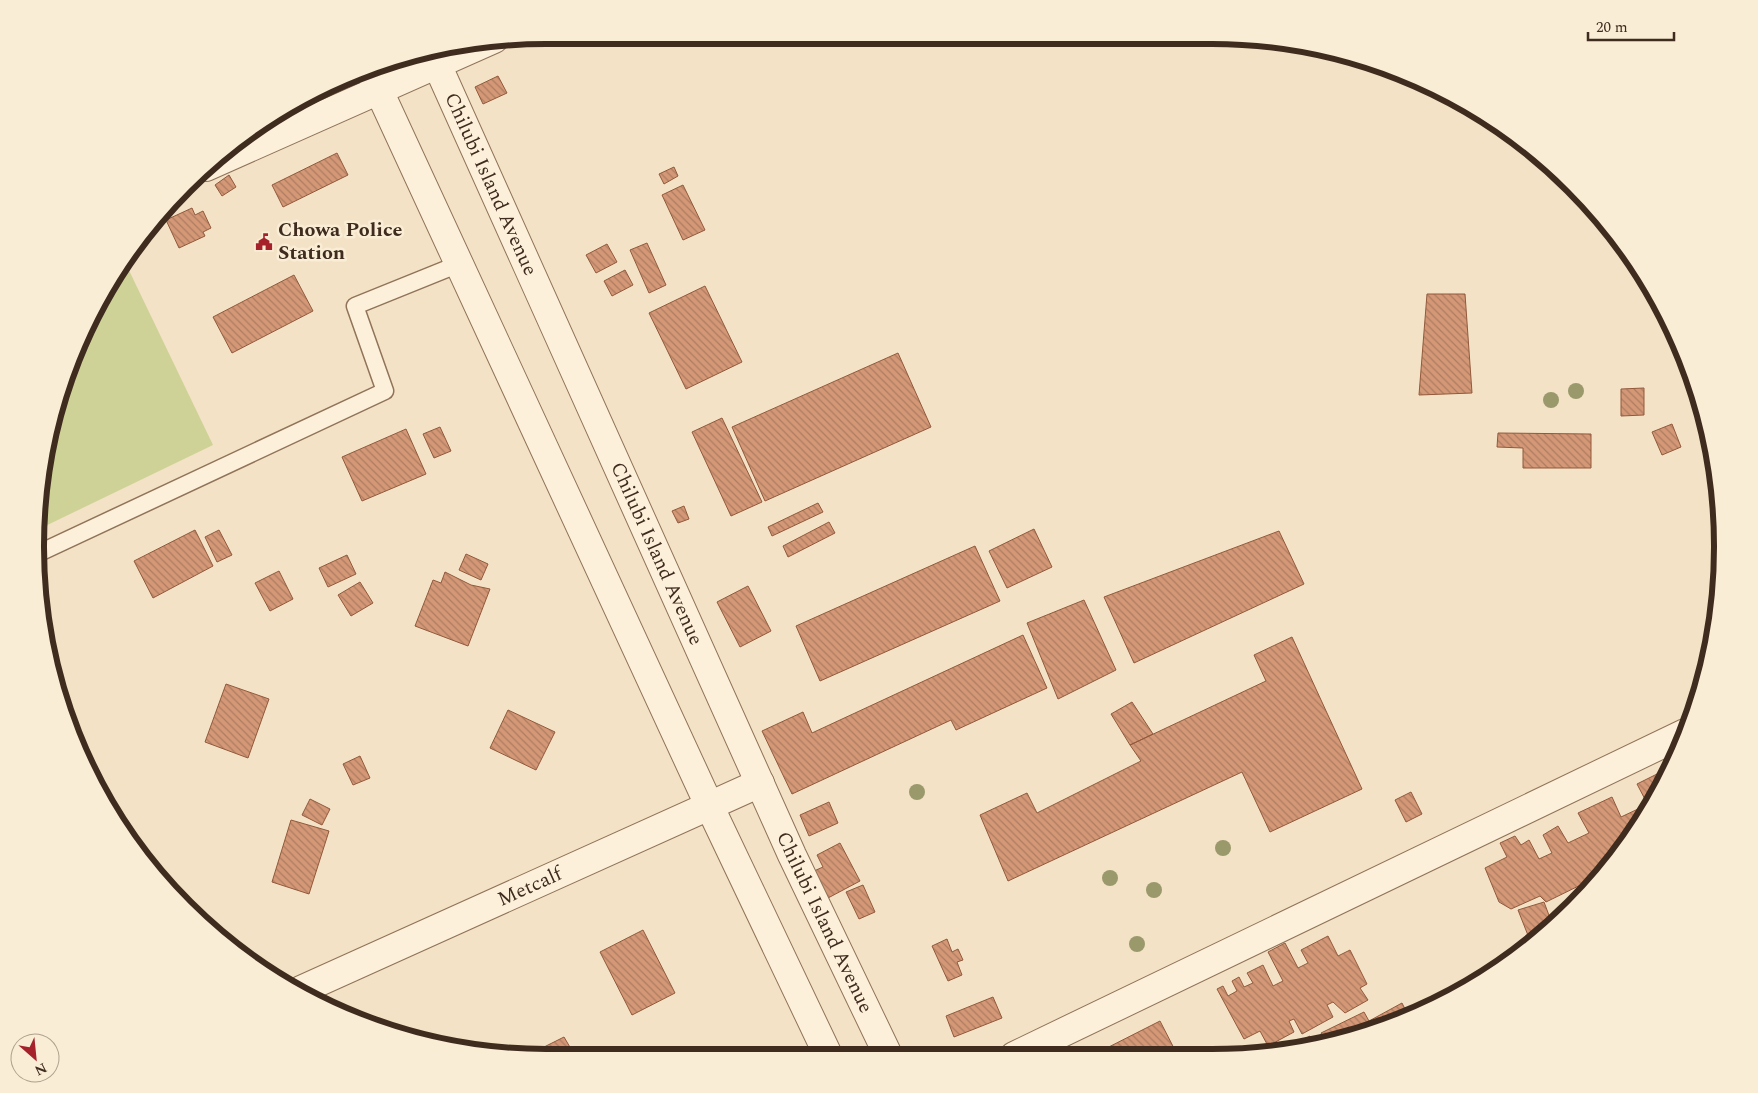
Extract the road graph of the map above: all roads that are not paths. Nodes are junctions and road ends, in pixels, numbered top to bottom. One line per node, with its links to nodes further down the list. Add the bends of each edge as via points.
1 (453, 52): 2 (street)
2 (435, 58): 3 (street); 8 (street, Chilubi Island Avenue)
3 (374, 80): 4 (street); 5 (street)
4 (233, 154)
5 (459, 264): 6 (lane, via 355,306 385,391); 9 (street)
6 (44, 551)
7 (1677, 737): 13 (street)
8 (760, 783): 9 (street, Metcalf); 12 (street, Chilubi Island Avenue)
9 (709, 805): 10 (street, Metcalf); 11 (street)
10 (306, 988)
11 (825, 1049)
12 (885, 1049)
13 (1029, 1049)

